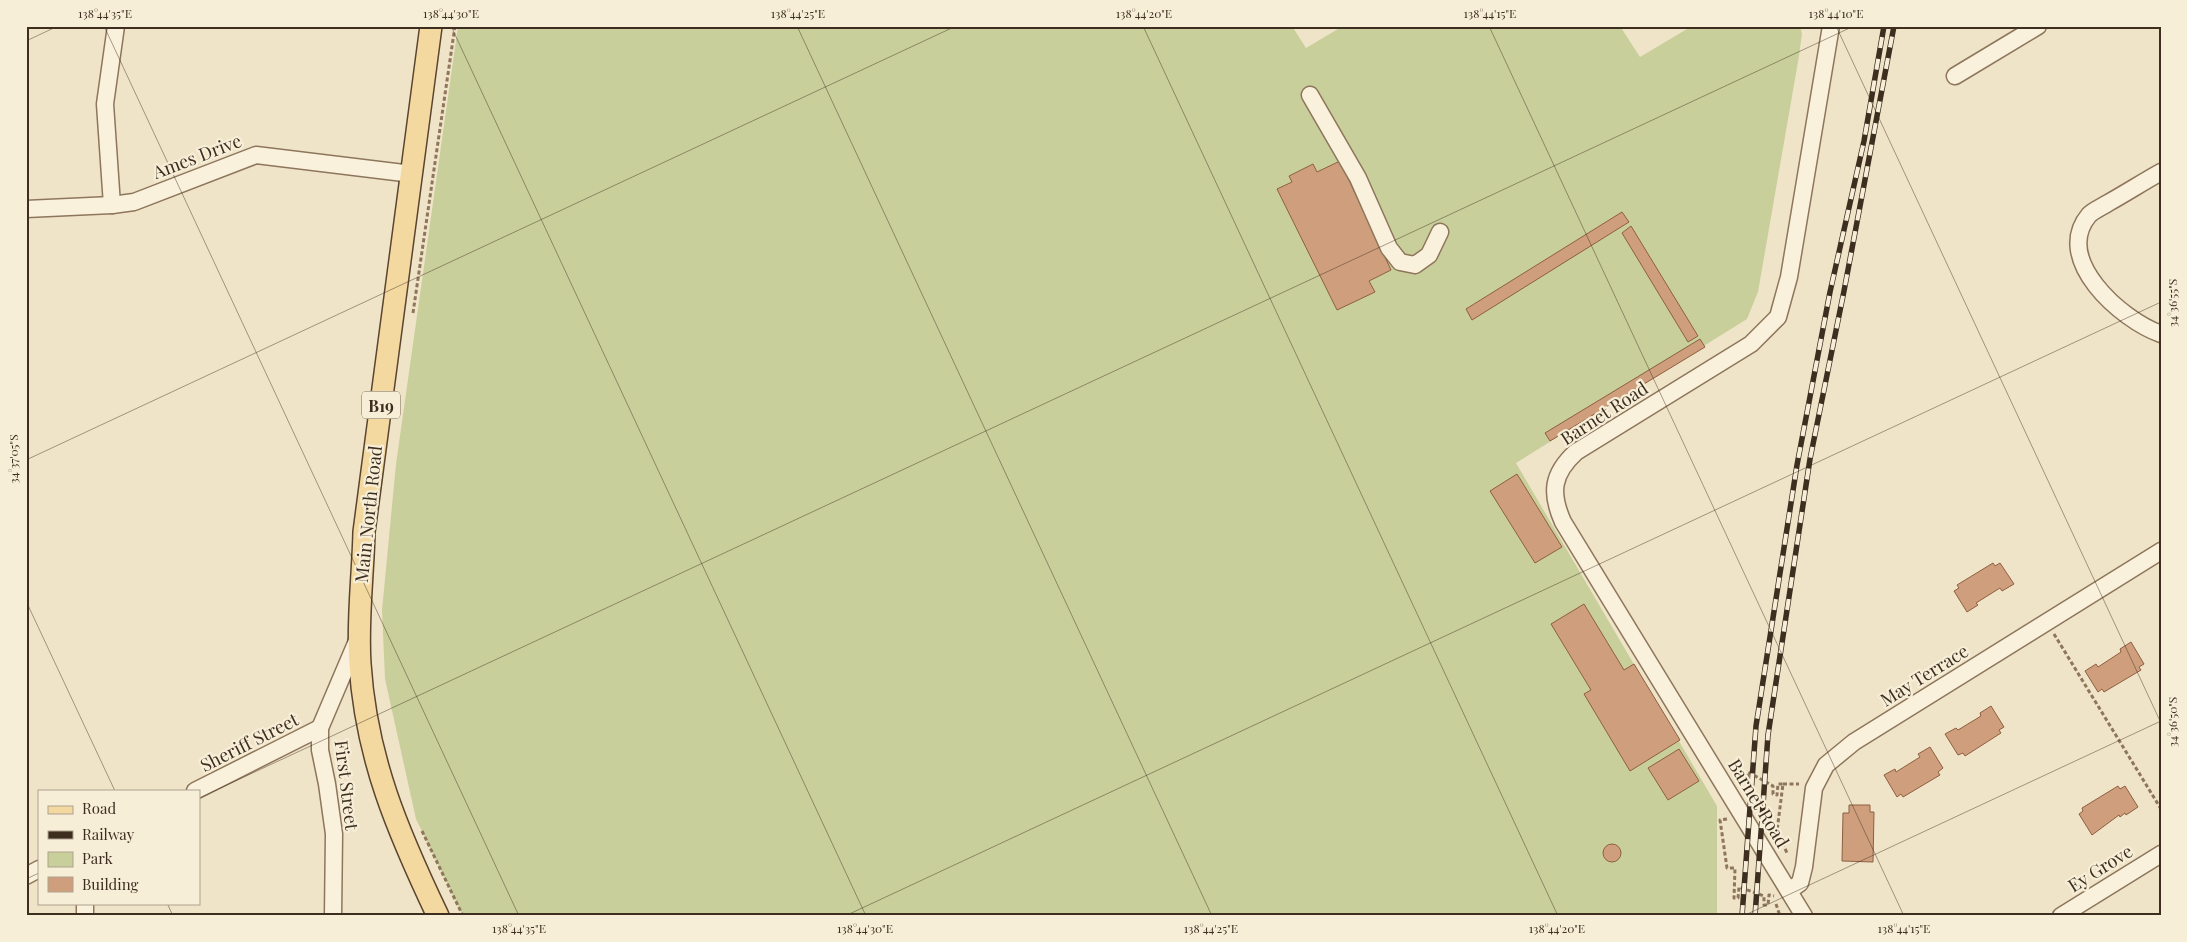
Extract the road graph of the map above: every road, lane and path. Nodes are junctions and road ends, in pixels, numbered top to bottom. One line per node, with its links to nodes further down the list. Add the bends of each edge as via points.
1 (116, 26): 12 (street, via 105,104)
2 (431, 26): 7 (main road, Main North Road / B19)
3 (434, 26): 7 (main road, Main North Road / B19)
4 (455, 26): 15 (path)
5 (1831, 26): 25 (street, Barnet Road, via 1788,277 1778,317 1751,344 1576,452 1560,471 1555,486 1563,522)
6 (2038, 26): 8 (street)
7 (426, 72): 11 (main road, Main North Road / B19)
8 (1956, 76)
9 (1310, 95): 14 (street, via 1358,178 1390,248 1400,262 1415,265 1429,255)
10 (2161, 172): 16 (street, via 2090,214 2079,232 2079,253 2087,272 2110,303)
11 (412, 174): 12 (street, Ames Drive, via 256,155 134,202); 19 (main road, Main North Road / B19, via 364,532)
12 (112, 205): 13 (street, Ames Drive)
13 (26, 209)
14 (1440, 232)
15 (413, 314)
16 (2161, 334)
17 (2161, 551): 18 (street, May Terrace)
18 (2047, 622): 24 (path); 31 (street, May Terrace, via 1854,742 1826,765 1814,788 1800,883)
19 (359, 637): 20 (street, First Street); 33 (main road, Main North Road / B19, via 365,714 378,774 396,824)
20 (320, 728): 23 (street, Sheriff Street); 32 (street, First Street, via 320,750 334,834)
21 (1783, 784): 22 (path); 25 (path, via 1778,784 1777,795 1773,794 1773,786 1748,772); 27 (path, via 1777,831)
22 (1805, 785)
23 (197, 790)
24 (2161, 809)
25 (1743, 816): 31 (street, Barnet Road); 35 (path, via 1720,820 1727,868 1735,868 1734,898 1738,898 1739,887 1764,896 1764,905 1768,905 1769,895 1774,896)
26 (419, 824): 34 (path)
27 (1787, 853)
28 (2161, 854): 37 (street, Ey Grove)
29 (38, 870): 30 (street)
30 (26, 876)
31 (1789, 891): 36 (street, Barnet Road)
32 (333, 916)
33 (438, 916)
34 (463, 916)
35 (1780, 916)
36 (1804, 916)
37 (2061, 916)

